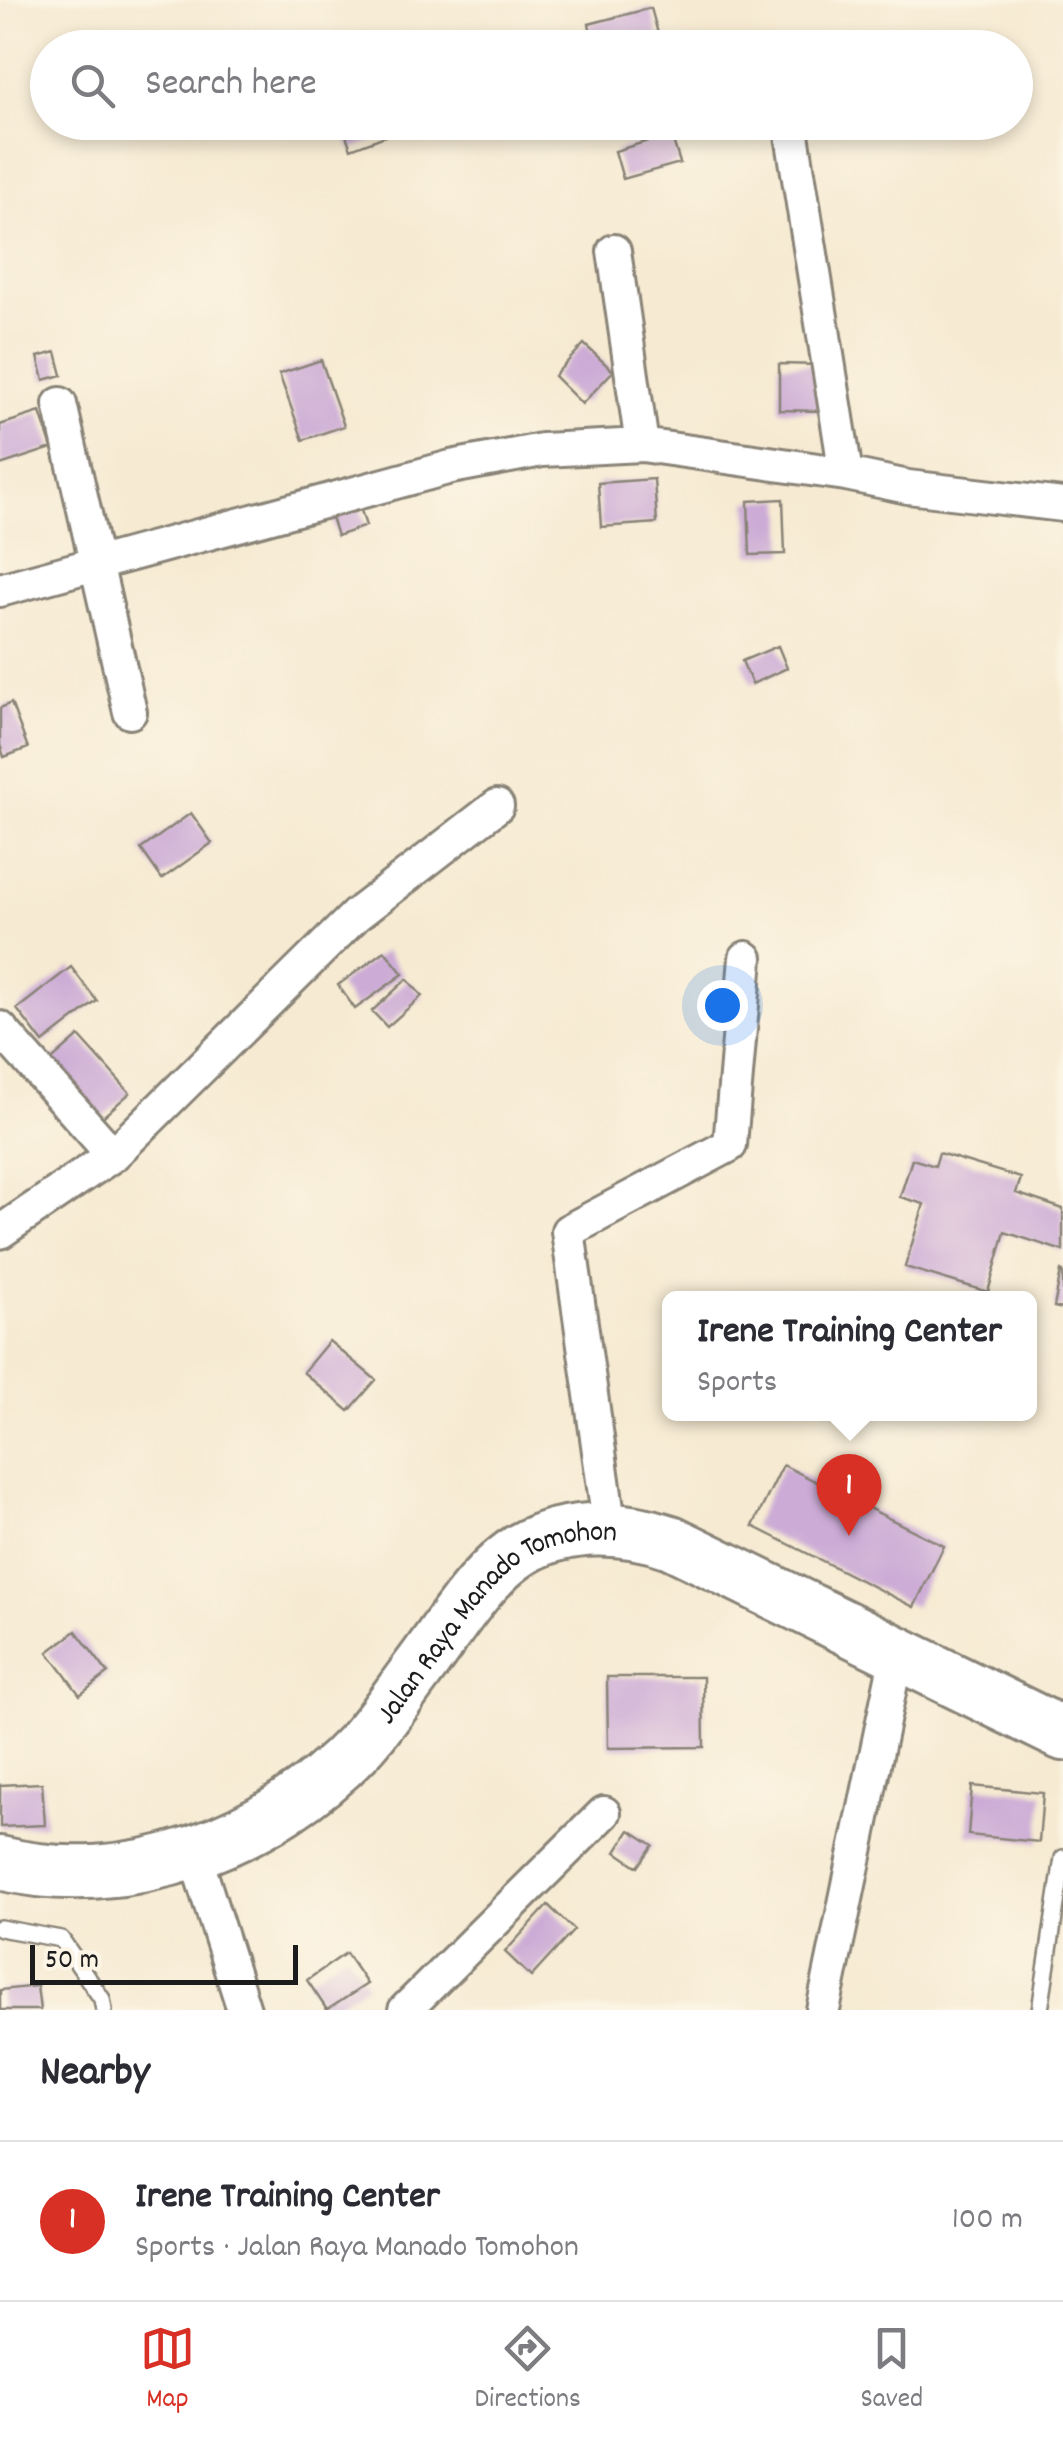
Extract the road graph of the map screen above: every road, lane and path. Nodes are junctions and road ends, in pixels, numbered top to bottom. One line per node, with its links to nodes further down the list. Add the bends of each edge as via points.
1 (793, 140): 5 (street)
2 (614, 251): 4 (street)
3 (60, 404): 7 (street)
4 (642, 445): 5 (street); 7 (street, via 542,450 451,467)
5 (846, 474): 6 (street)
6 (1063, 505)
7 (96, 565): 8 (street); 9 (street)
8 (0, 590)
9 (130, 712)
10 (496, 806): 13 (street, via 356,916)
11 (746, 958): 15 (street, via 730,1146 568,1231)
12 (0, 1028): 13 (street)
13 (113, 1155): 14 (street)
14 (0, 1232)
15 (610, 1530): 16 (highway, Jalan Raya Manado Tomohon, via 672,1542); 19 (highway, Jalan Raya Manado Tomohon, via 558,1534 509,1559 360,1745 328,1775 250,1830)
16 (897, 1654): 17 (highway, Jalan Raya Manado Tomohon); 26 (street)
17 (1063, 1734)
18 (604, 1813): 25 (street)
19 (194, 1852): 21 (highway, Jalan Raya Manado Tomohon, via 78,1874); 24 (street)
20 (1063, 1858): 27 (lane)
21 (0, 1863)
22 (0, 1928): 23 (lane, via 61,1939)
23 (104, 2010)
24 (244, 2010)
25 (406, 2010)
26 (823, 2010)
27 (1040, 2010)

